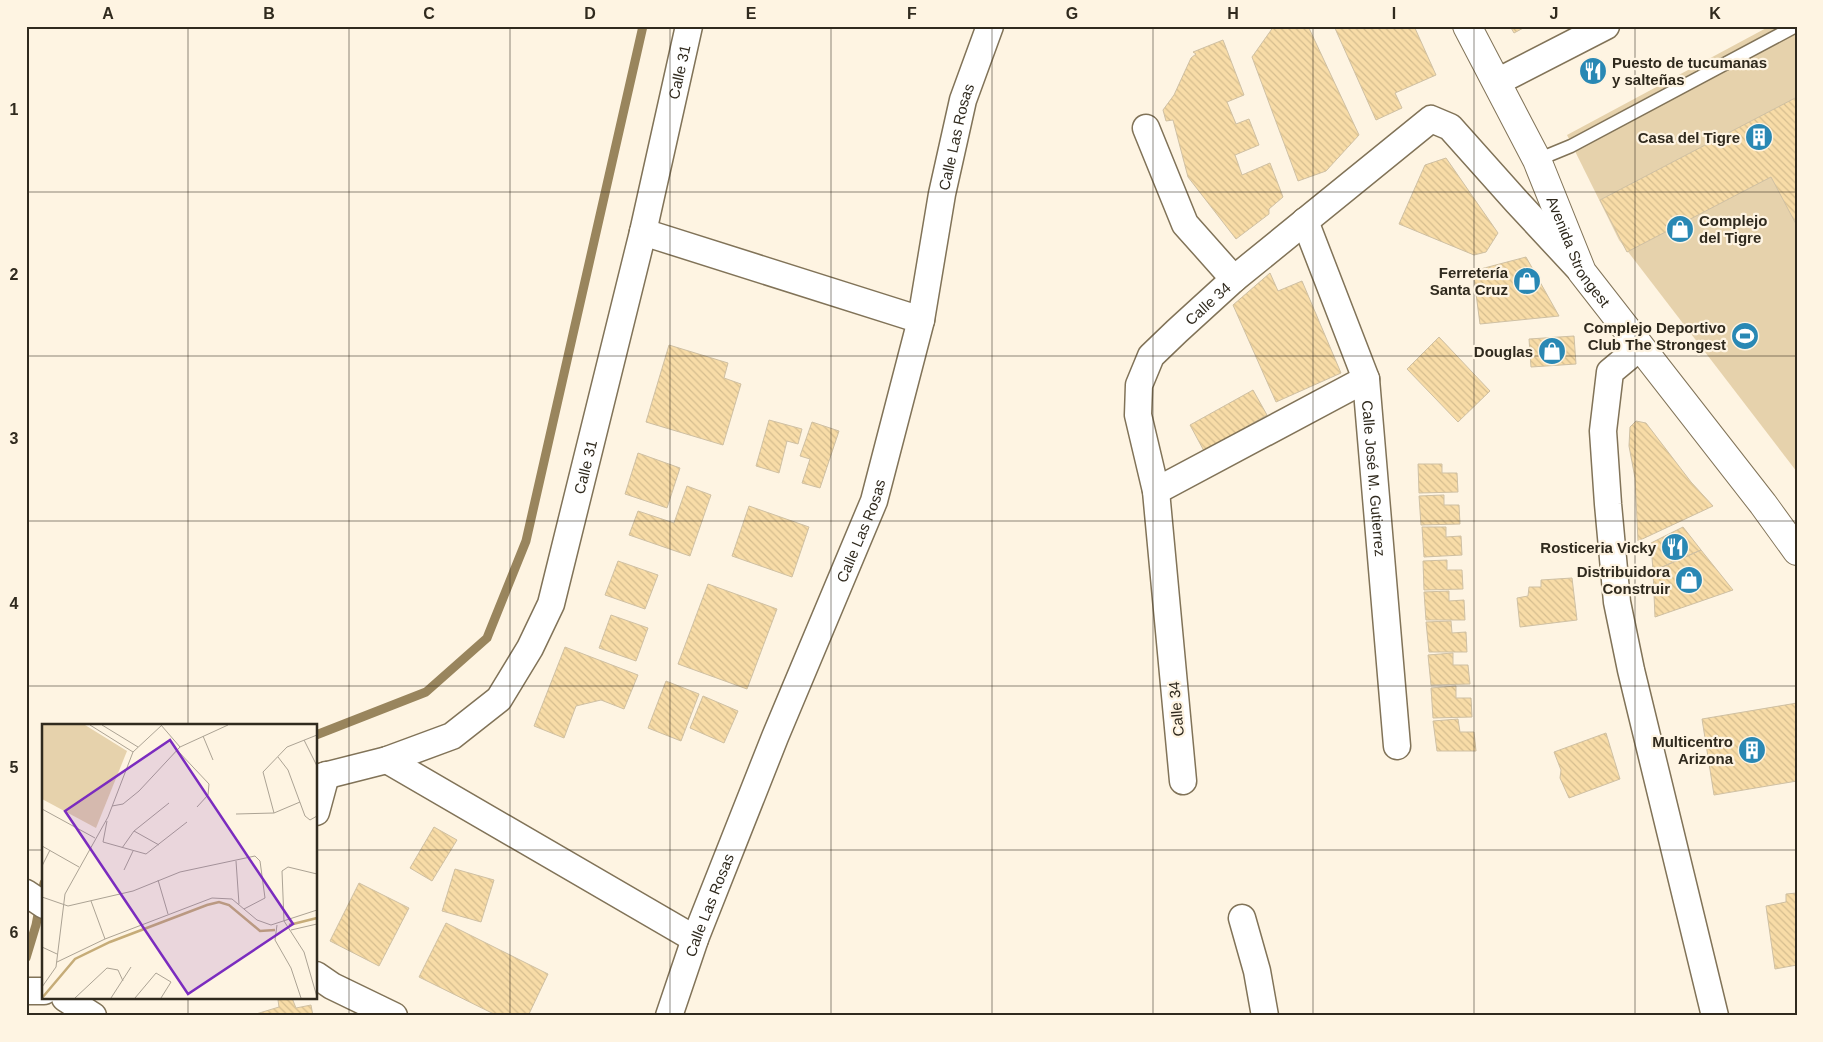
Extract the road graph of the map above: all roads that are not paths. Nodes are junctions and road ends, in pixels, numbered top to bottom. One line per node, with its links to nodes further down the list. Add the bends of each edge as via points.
1 (689, 26): 10 (street, Calle 31)
2 (990, 26): 13 (street, Calle Las Rosas, via 962,100)
3 (1467, 26): 6 (main road, Avenida Strongest)
4 (1606, 26): 6 (street)
5 (1796, 26): 8 (lane, via 1571,146)
6 (1497, 82): 8 (main road, Avenida Strongest)
7 (1146, 128): 12 (street, via 1185,224)
8 (1537, 160): 11 (main road, Avenida Strongest)
9 (1305, 221): 11 (street, Calle 34, via 1431,119 1450,127); 12 (street, Calle 34); 15 (street, Calle José M. Gutierrez)
10 (643, 232): 13 (street); 19 (street, Calle 31, via 551,604 499,699 452,736)
11 (1582, 272): 14 (main road, Avenida Strongest)
12 (1234, 279): 16 (street, Calle 34, via 1151,356 1139,385 1138,415)
13 (921, 320): 24 (street, Calle Las Rosas, via 874,501)
14 (1640, 347): 17 (main road, Avenida Strongest); 33 (street, via 1610,372 1603,431 1617,602)
15 (1366, 379): 16 (street); 18 (street, Calle José M. Gutierrez)
16 (1156, 490): 21 (street, Calle 34)
17 (1797, 551)
18 (1396, 746)
19 (387, 760): 20 (street, Calle 31); 24 (street)
20 (321, 776): 22 (street)
21 (1183, 781)
22 (318, 798)
23 (1242, 918): 32 (street, via 1257,970)
24 (694, 939): 31 (street, Calle Las Rosas)
25 (318, 976): 30 (street)
26 (50, 1000): 28 (street)
27 (60, 1000): 29 (street)
28 (57, 1016)
29 (93, 1016)
30 (394, 1016)
31 (669, 1016)
32 (1265, 1016)
33 (1715, 1016)

